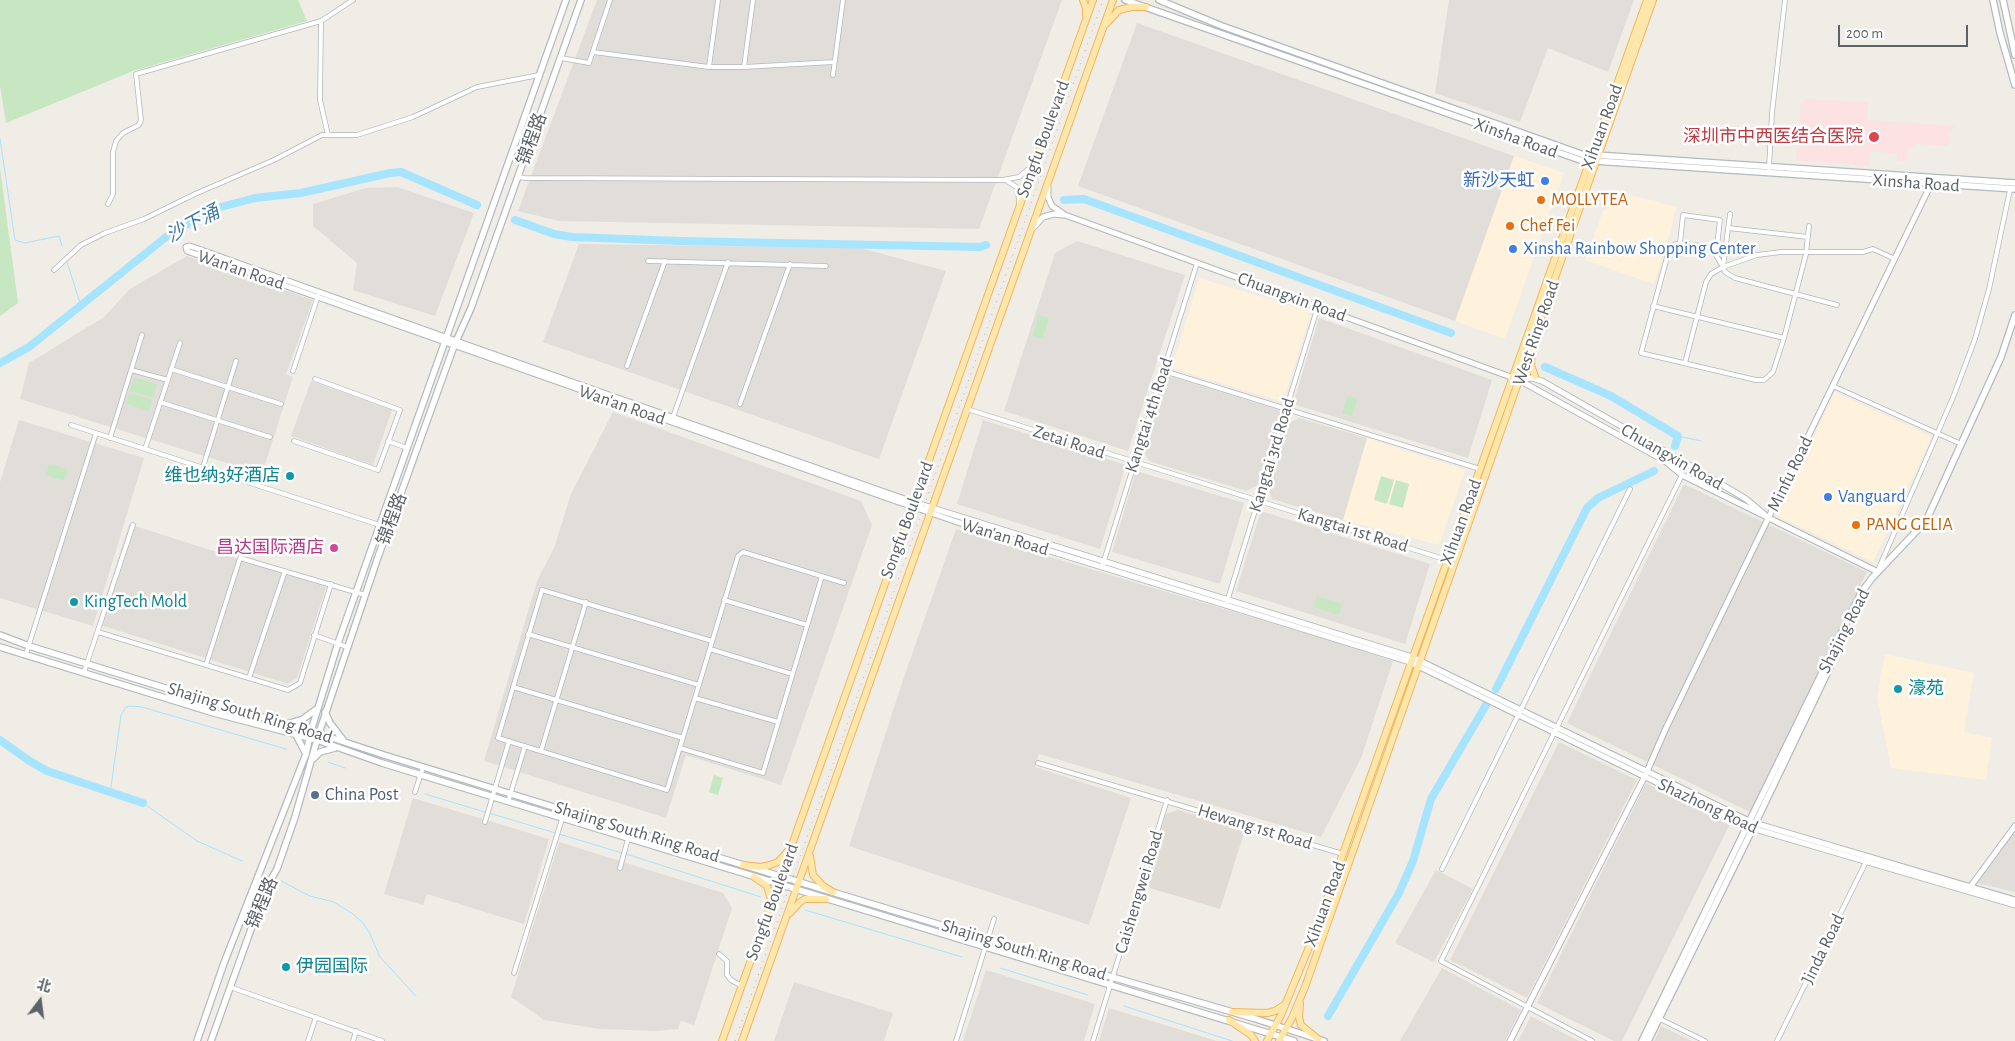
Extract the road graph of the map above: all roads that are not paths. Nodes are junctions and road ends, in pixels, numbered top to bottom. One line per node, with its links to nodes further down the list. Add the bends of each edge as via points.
1 (353, 0): 19 (street)
2 (566, 0): 28 (main road, 锦程路)
3 (581, 0): 24 (main road, 锦程路)
4 (610, 0): 22 (street)
5 (718, 0): 26 (street)
6 (753, 0): 27 (street)
7 (843, 0): 25 (street)
8 (1083, 0): 20 (main road)
9 (1093, 0): 20 (main road, Songfu Boulevard)
10 (1113, 0): 21 (main road, Songfu Boulevard)
11 (1126, 0): 18 (main road, Xinsha Road)
12 (1159, 0): 32 (main road, Xinsha Road, via 1222,26)
13 (1647, 0): 32 (main road, Xihuan Road)
14 (1654, 0): 32 (main road, West Ring Road)
15 (1785, 0): 34 (street)
16 (1994, 0): 30 (main road)
17 (2003, 0): 23 (main road)
18 (1146, 7): 21 (main road, via 1119,10); 32 (main road, Xinsha Road, via 1572,158)
19 (321, 22): 31 (street, via 320,100); 41 (street, via 136,74 141,120 139,125 123,133 116,141 113,194)
20 (1085, 22): 33 (main road, Songfu Boulevard)
21 (1102, 30): 39 (main road, Songfu Boulevard)
22 (592, 52): 24 (street, via 589,63); 26 (street)
23 (2015, 54)
24 (561, 58): 35 (main road, 锦程路)
25 (834, 62): 27 (street); 29 (street)
26 (710, 67): 27 (street)
27 (744, 67)
28 (540, 75): 31 (street, via 477,87 413,117 357,135); 71 (main road, 锦程路)
29 (833, 75)
30 (2015, 85)
31 (328, 135): 60 (street, via 144,219 105,233 81,245)
32 (1594, 158): 34 (main road, Xinsha Road); 74 (main road, West Ring Road); 83 (main road, Xihuan Road)
33 (1035, 162): 36 (street, via 1019,177); 42 (main road, Songfu Boulevard)
34 (1769, 170): 37 (main road, Xinsha Road)
35 (518, 177): 36 (street); 73 (main road, 锦程路, via 471,308)
36 (1002, 180): 42 (street, via 1018,188)
37 (1933, 181): 38 (main road, Xinsha Road); 40 (main road, Xinsha Road); 52 (street, Minfu Road)
38 (2015, 182)
39 (1048, 184): 44 (street, Chuangxin Road, via 1050,202); 47 (main road, Songfu Boulevard)
40 (2012, 190): 98 (street, via 1976,339)
41 (108, 204)
42 (1019, 207): 112 (main road, Songfu Boulevard)
43 (1730, 214): 46 (street)
44 (1065, 215): 47 (street, via 1043,218); 56 (street, Chuangxin Road)
45 (1809, 226): 48 (street)
46 (1728, 228): 48 (street); 59 (street)
47 (1031, 230): 92 (main road, Songfu Boulevard)
48 (1808, 237): 51 (street)
49 (1680, 243): 50 (street); 50 (street, via 1683,215 1720,220); 65 (street, via 1669,250)
50 (1716, 248): 59 (street, via 1717,259)
51 (1806, 254): 52 (street, via 1873,250); 59 (street, via 1768,253); 62 (street)
52 (1895, 259): 87 (street, Minfu Road)
53 (648, 261): 54 (street)
54 (665, 261): 55 (street); 77 (street)
55 (728, 262): 57 (street); 95 (street)
56 (1197, 263): 64 (street, Chuangxin Road); 81 (street, Kangtai 4th Road)
57 (790, 264): 58 (street); 91 (street)
58 (826, 266)
59 (1723, 267): 62 (street, via 1730,277); 67 (street, via 1708,278)
60 (54, 270)
61 (319, 294): 61 (street, Wan'an Road, via 190,246 186,247 187,251); 71 (street, Wan'an Road); 80 (street)
62 (1796, 294): 63 (street); 70 (street)
63 (1837, 305)
64 (1318, 306): 83 (street, Chuangxin Road); 93 (street, Kangtai 3rd Road)
65 (1653, 306): 67 (street); 76 (street, via 1641,353)
66 (2015, 315): 103 (main road, Shajing Road, via 2001,357)
67 (1696, 316): 70 (street); 76 (street)
68 (2015, 325): 185 (main road, Shajing Road, via 2004,358 1929,523 1874,580 1864,595)
69 (142, 335): 79 (street)
70 (1784, 338): 76 (street, via 1773,372 1764,380)
71 (446, 340): 73 (street, Wan'an Road); 104 (main road, 锦程路)
72 (180, 343): 78 (street)
73 (455, 343): 95 (street, Wan'an Road); 117 (main road, 锦程路)
74 (1531, 347): 82 (main road); 86 (main road, West Ring Road)
75 (236, 361): 88 (street)
76 (1685, 363)
77 (627, 366)
78 (171, 369): 85 (street); 88 (street)
79 (131, 370): 85 (street); 100 (street)
80 (293, 371)
81 (1164, 371): 93 (street); 106 (street, Kangtai 4th Road)
82 (1535, 376)
83 (1512, 377): 86 (street, Chuangxin Road); 108 (main road, Xihuan Road)
84 (315, 379): 101 (street, via 400,410)
85 (168, 380): 89 (street)
86 (1519, 380): 109 (street, Chuangxin Road, via 1665,461); 114 (street, Chuangxin Road, via 1532,378 1542,381 1746,499); 144 (main road, West Ring Road)
87 (1833, 386): 98 (street); 114 (street, Minfu Road)
88 (228, 388): 90 (street); 94 (street)
89 (160, 402): 94 (street); 105 (street)
90 (281, 404)
91 (740, 404)
92 (967, 409): 106 (street, Zetai Road); 113 (main road, Songfu Boulevard)
93 (1286, 409): 108 (street); 111 (street, Kangtai 3rd Road)
94 (218, 420): 99 (street); 107 (street)
95 (672, 420): 112 (street, Wan'an Road)
96 (71, 425): 97 (street)
97 (96, 433): 100 (street); 137 (street)
98 (1937, 433): 103 (street); 121 (street)
99 (270, 436)
100 (110, 438): 105 (street)
101 (388, 440): 102 (street, via 378,470); 104 (street)
102 (294, 441)
103 (1961, 444): 121 (main road, Shajing Road, via 1926,521)
104 (407, 448): 115 (main road, 锦程路)
105 (145, 449): 107 (street)
106 (1133, 462): 111 (street, Zetai Road); 119 (street, Kangtai 4th Road)
107 (203, 467): 115 (street)
108 (1480, 469): 118 (main road, Xihuan Road)
109 (1682, 475): 114 (street, Chuangxin Road); 159 (street)
110 (1630, 489): 155 (street)
111 (1258, 501): 118 (street, Kangtai 1st Road); 129 (street, Kangtai 3rd Road)
112 (912, 504): 113 (street, Wan'an Road); 188 (main road, Songfu Boulevard)
113 (930, 510): 119 (street, Wan'an Road); 189 (main road, Songfu Boulevard)
114 (1768, 518): 121 (street, Chuangxin Road); 175 (street, Minfu Road)
115 (380, 524): 117 (street); 125 (main road, 锦程路)
116 (133, 525): 131 (street)
117 (389, 528): 126 (main road, 锦程路)
118 (1447, 560): 143 (main road, Xihuan Road)
119 (1103, 564): 129 (street, Wan'an Road)
120 (285, 571): 124 (street); 146 (street, via 240,558); 149 (street)
121 (1878, 572): 185 (main road, Shajing Road, via 1861,593)
122 (822, 576): 123 (street); 127 (street, via 744,552 738,556); 130 (street)
123 (844, 583)
124 (331, 584): 125 (street); 134 (street)
125 (356, 592): 126 (street); 136 (main road, 锦程路)
126 (365, 595): 139 (main road, 锦程路)
127 (724, 600): 130 (street); 135 (street)
128 (586, 602): 132 (street, via 542,590); 135 (street); 140 (street)
129 (1227, 602): 143 (street, Wan'an Road)
130 (807, 625): 148 (street)
131 (98, 632): 145 (street); 146 (street)
132 (528, 634): 140 (street); 151 (street)
133 (0, 635): 137 (main road, Shajing South Ring Road)
134 (314, 635): 136 (street); 149 (street, via 300,684 288,690)
135 (712, 641): 141 (street)
136 (338, 644): 139 (street); 154 (main road, 锦程路)
137 (29, 646): 142 (street); 145 (main road, Shajing South Ring Road)
138 (0, 647): 142 (main road, Shajing South Ring Road)
139 (346, 647): 156 (main road, 锦程路)
140 (572, 647): 150 (street); 153 (street)
141 (710, 649): 148 (street); 150 (street)
142 (26, 654): 147 (main road, Shajing South Ring Road)
143 (1411, 659): 144 (street, Wan'an Road); 190 (main road, Xihuan Road)
144 (1418, 663): 155 (street, Shazhong Road); 216 (main road, Xihuan Road)
145 (87, 664): 147 (street); 158 (main road, Shajing South Ring Road)
146 (206, 665): 149 (street)
147 (84, 672): 162 (main road, Shajing South Ring Road)
148 (792, 674): 157 (street)
149 (249, 678)
150 (699, 684): 152 (street)
151 (513, 687): 153 (street); 165 (street, via 498,738)
152 (695, 698): 157 (street); 163 (street)
153 (557, 700): 163 (street); 170 (street)
154 (318, 708): 158 (main road, via 303,719); 160 (main road, 锦程路)
155 (1520, 711): 159 (street, Shazhong Road); 194 (street)
156 (325, 712): 161 (main road, 锦程路); 166 (main road, via 334,731)
157 (778, 722): 169 (street, via 762,773)
158 (287, 724): 160 (main road, Shajing South Ring Road)
159 (1556, 729): 175 (street, Shazhong Road); 218 (street, via 1441,961)
160 (311, 731): 161 (main road, Shajing South Ring Road); 164 (main road, 锦程路)
161 (318, 733): 164 (main road, 锦程路); 166 (main road, Shajing South Ring Road)
162 (296, 735): 164 (main road, Shajing South Ring Road); 171 (main road)
163 (683, 738): 169 (street)
164 (313, 739): 168 (main road, Shajing South Ring Road); 171 (main road, 锦程路); 172 (main road, 锦程路)
165 (509, 741): 167 (street); 177 (street)
166 (344, 742): 174 (main road, Shajing South Ring Road)
167 (525, 746): 170 (street); 179 (street)
168 (337, 748): 172 (main road, via 320,752); 176 (main road, Shajing South Ring Road)
169 (680, 748): 170 (street, via 667,790)
170 (541, 751)
171 (306, 754): 229 (main road, 锦程路)
172 (312, 761): 215 (main road, 锦程路, via 277,869 265,890)
173 (1038, 763): 181 (street, Hewang 1st Road)
174 (423, 767): 176 (street); 177 (main road, Shajing South Ring Road)
175 (1645, 773): 185 (street, Shazhong Road); 218 (street, Minfu Road)
176 (420, 775): 178 (street); 180 (main road, Shajing South Ring Road)
177 (494, 789): 179 (main road, Shajing South Ring Road); 180 (street)
178 (415, 792)
179 (511, 794): 182 (street); 192 (main road, Shajing South Ring Road)
180 (492, 797): 182 (main road, Shajing South Ring Road); 184 (street)
181 (1167, 800): 190 (street, Hewang 1st Road); 212 (street, Caishengwei Road)
182 (508, 802): 183 (main road, Shajing South Ring Road)
183 (562, 819): 187 (main road, Shajing South Ring Road); 211 (street)
184 (485, 822)
185 (1752, 825): 191 (street, Shazhong Road); 221 (main road, Shajing Road)
186 (2015, 826): 199 (street)
187 (628, 839): 193 (street); 196 (main road, Shajing South Ring Road)
188 (793, 843): 192 (main road, via 775,864 761,867); 195 (main road, Songfu Boulevard)
189 (810, 851): 197 (main road, Songfu Boulevard); 201 (main road, via 812,873)
190 (1343, 854): 217 (main road, Xihuan Road)
191 (1867, 860): 199 (street, Shazhong Road); 246 (street, Jinda Road)
192 (743, 865): 195 (main road, Shajing South Ring Road)
193 (620, 868)
194 (1442, 869)
195 (781, 876): 197 (main road, Shajing South Ring Road); 198 (main road, Songfu Boulevard)
196 (754, 877): 198 (main road, Shajing South Ring Road); 205 (main road, via 768,886)
197 (800, 882): 200 (main road, Songfu Boulevard); 201 (main road, Shajing South Ring Road)
198 (778, 885): 200 (main road, Shajing South Ring Road); 205 (main road, Songfu Boulevard)
199 (1968, 889): 203 (street, Shazhong Road); 204 (street, Shazhong Road)
200 (796, 890): 202 (main road, Shajing South Ring Road); 207 (main road, Songfu Boulevard)
201 (833, 892): 208 (main road, Shajing South Ring Road)
202 (826, 899): 207 (main road, via 802,900); 209 (main road, Shajing South Ring Road)
203 (2015, 900)
204 (2015, 905)
205 (770, 908): 213 (main road, Songfu Boulevard)
206 (994, 919): 208 (street)
207 (785, 921): 235 (main road, Songfu Boulevard)
208 (988, 939): 209 (street); 212 (main road, Shajing South Ring Road)
209 (985, 948): 214 (main road, Shajing South Ring Road); 236 (street)
210 (719, 954): 213 (street, via 727,961 727,975)
211 (514, 973)
212 (1112, 977): 214 (street, Caishengwei Road); 219 (main road, Shajing South Ring Road)
213 (742, 986): 234 (main road, Songfu Boulevard)
214 (1110, 986): 222 (main road, Shajing South Ring Road); 237 (street, Caishengwei Road)
215 (230, 987): 220 (street); 230 (main road, 锦程路)
216 (1301, 997): 224 (main road, Xihuan Road); 228 (main road, via 1299,1021)
217 (1286, 1002): 219 (main road, via 1267,1013); 223 (main road, Xihuan Road)
218 (1527, 1007): 241 (street, Minfu Road); 242 (street)
219 (1232, 1012): 223 (main road, Shajing South Ring Road)
220 (316, 1017): 225 (street); 231 (street)
221 (1656, 1017): 243 (main road, Shajing Road); 244 (main road, Shajing Road); 245 (street)
222 (1229, 1020): 226 (main road, Shajing South Ring Road); 238 (main road)
223 (1275, 1025): 224 (main road, Shajing South Ring Road); 226 (main road, Xihuan Road)
224 (1286, 1029): 227 (main road, Xihuan Road); 228 (main road, Shajing South Ring Road)
225 (356, 1031): 232 (street); 233 (street)
226 (1271, 1033): 227 (main road, Shajing South Ring Road); 239 (main road, Xihuan Road)
227 (1280, 1039): 240 (main road, Shajing South Ring Road)
228 (1321, 1040)
229 (197, 1041)
230 (211, 1041)
231 (308, 1041)
232 (353, 1041)
233 (382, 1041)
234 (722, 1041)
235 (742, 1041)
236 (956, 1041)
237 (1093, 1041)
238 (1256, 1041)
239 (1267, 1041)
240 (1294, 1041)
241 (1510, 1041)
242 (1592, 1041)
243 (1642, 1041)
244 (1648, 1041)
245 (1705, 1041)
246 (1777, 1041)

